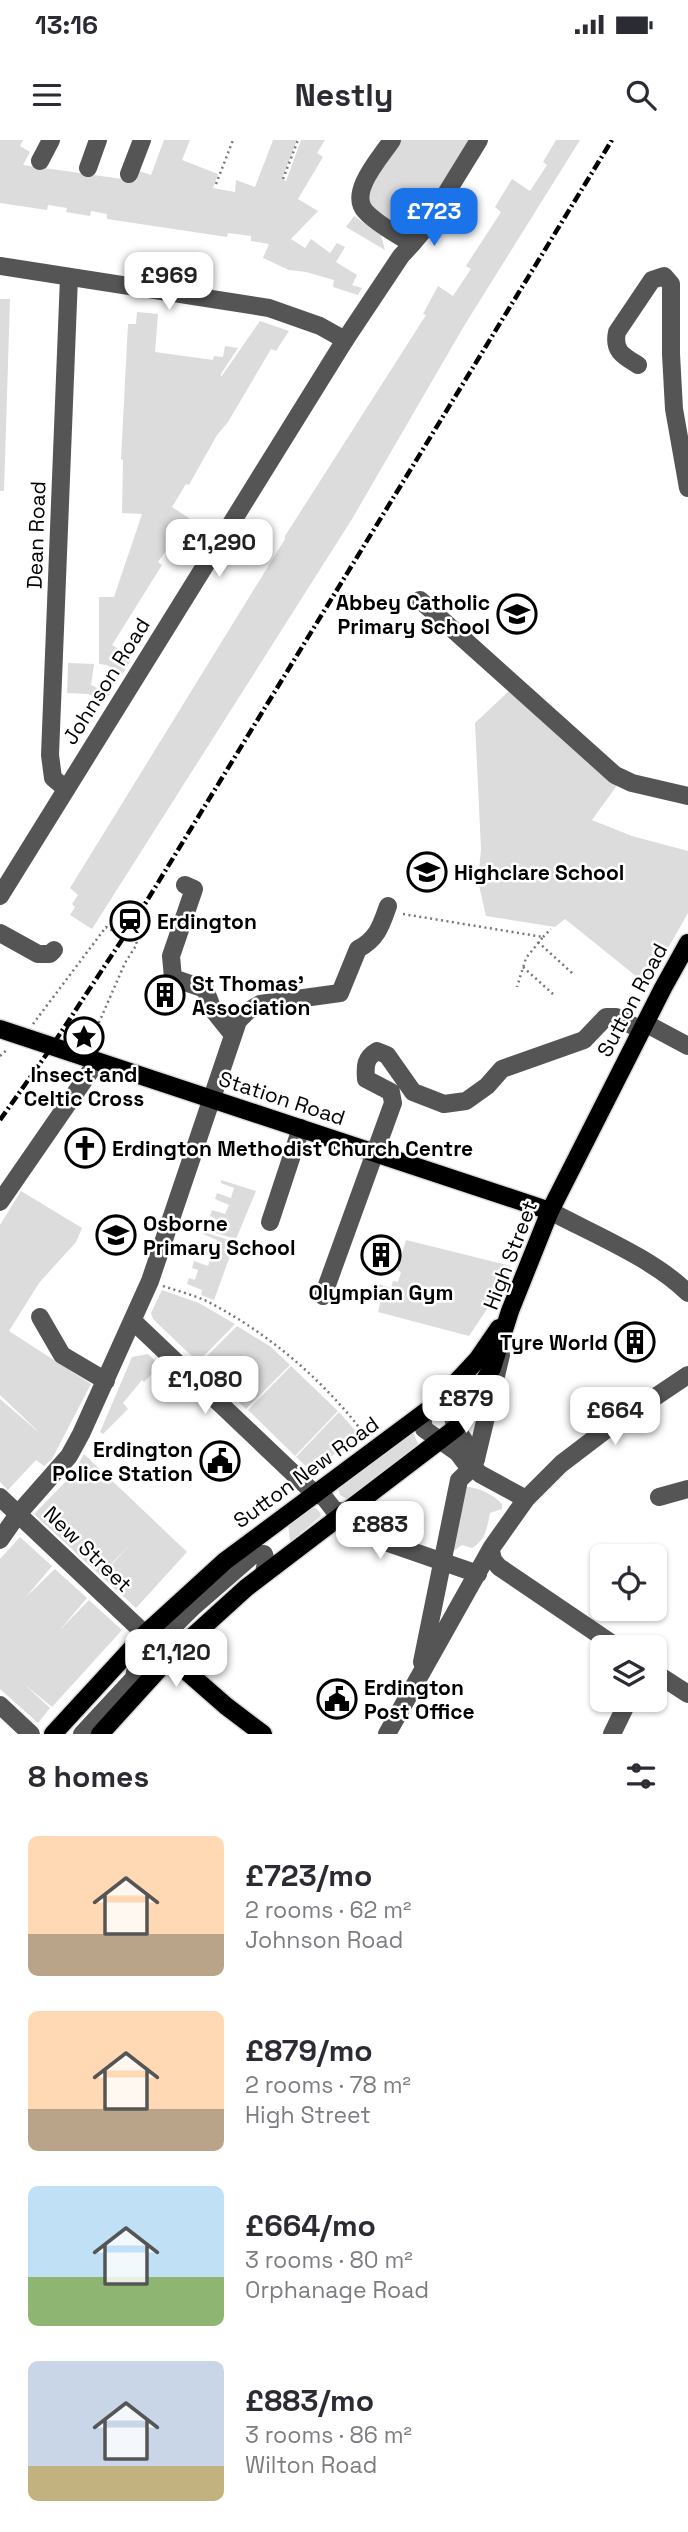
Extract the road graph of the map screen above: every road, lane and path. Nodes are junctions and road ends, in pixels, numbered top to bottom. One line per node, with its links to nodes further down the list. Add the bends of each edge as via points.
1 (51, 140): 8 (street)
2 (98, 140): 9 (street)
3 (142, 140): 10 (street)
4 (233, 140): 12 (path)
5 (299, 140): 11 (path)
6 (392, 140): 13 (street, via 360,188 360,203 365,212)
7 (479, 140): 13 (street, Johnson Road)
8 (40, 161)
9 (88, 168)
10 (129, 174)
11 (284, 179)
12 (216, 184)
13 (412, 244): 17 (street, Johnson Road)
14 (0, 266): 15 (street)
15 (69, 277): 17 (street, via 269,307); 21 (street, Dean Road, via 50,755 53,778)
16 (680, 305): 18 (street, via 664,276 652,279 615,342 618,351); 19 (street, via 670,354)
17 (345, 340): 21 (street, Johnson Road)
18 (638, 365)
19 (688, 488)
20 (420, 600): 22 (street, via 615,775)
21 (66, 789): 24 (street, Johnson Road)
22 (688, 796)
23 (184, 885): 40 (street, via 194,889 171,956 173,978 205,989 213,1010)
24 (0, 896)
25 (387, 909): 30 (path); 40 (street, via 372,942 358,949 340,993 260,1004 238,1021)
26 (551, 929): 30 (path)
27 (113, 931): 41 (path, via 107,927)
28 (0, 933): 33 (street, via 38,954)
29 (134, 936): 43 (path, via 137,944 125,963)
30 (544, 937): 31 (path)
31 (538, 943): 34 (path); 35 (path)
32 (688, 943): 38 (main road, Sutton Road)
33 (54, 950)
34 (523, 967): 36 (path); 37 (path)
35 (572, 973)
36 (517, 987)
37 (553, 994)
38 (643, 1026): 42 (street); 44 (main road, Sutton Road); 47 (street, via 606,1017 584,1040 502,1069 466,1101 444,1104 413,1092 387,1055 377,1051 369,1056 366,1079 391,1092 393,1103)
39 (0, 1029): 41 (main road, Station Road)
40 (233, 1035): 45 (street)
41 (23, 1038): 43 (main road, Station Road)
42 (688, 1046)
43 (90, 1060): 45 (main road, Station Road); 48 (street)
44 (617, 1078): 49 (main road, High Street)
45 (213, 1099): 46 (main road, Station Road); 51 (street)
46 (301, 1128): 47 (main road, Station Road); 50 (street)
47 (375, 1152): 49 (main road, Station Road); 53 (street)
48 (0, 1202)
49 (550, 1211): 52 (street, via 648,1263); 54 (main road, High Street)
50 (270, 1222)
51 (150, 1281): 56 (street); 62 (path, via 213,1304 281,1349 348,1411)
52 (688, 1293)
53 (323, 1296)
54 (510, 1311): 59 (main road, Sutton New Road, via 477,1360); 60 (main road, via 492,1368); 63 (street, High Street)
55 (40, 1317): 58 (street, via 62,1355)
56 (133, 1321): 58 (street); 65 (street)
57 (688, 1376): 68 (street, High Street, via 603,1432)
58 (106, 1381): 70 (street, via 69,1456)
59 (429, 1410): 60 (street, via 445,1406); 61 (street, via 424,1429); 62 (main road, Sutton New Road)
60 (456, 1428): 61 (main road); 63 (street)
61 (439, 1440): 63 (street, via 467,1465); 69 (main road)
62 (375, 1449): 65 (main road, Sutton New Road)
63 (475, 1463): 68 (street, via 480,1474); 73 (street, High Street, via 459,1480)
64 (688, 1489): 67 (street)
65 (315, 1494): 69 (street, via 324,1497 334,1510); 76 (main road, Sutton New Road, via 225,1561)
66 (0, 1497): 70 (street, New Street)
67 (659, 1497)
68 (526, 1499): 72 (street, High Street)
69 (345, 1512): 73 (street, via 368,1536); 74 (main road)
70 (18, 1514): 71 (street); 76 (street, New Street)
71 (0, 1540)
72 (491, 1551): 75 (street, High Street); 77 (street, via 499,1567)
73 (434, 1559): 75 (street); 79 (street, High Street)
74 (264, 1574): 78 (main road); 86 (street, via 264,1554 254,1554 136,1662 134,1678)
75 (478, 1574): 79 (street, High Street)
76 (145, 1634): 85 (main road, Sutton New Road)
77 (599, 1635)
78 (170, 1657): 87 (main road); 88 (main road)
79 (419, 1679): 89 (street, High Street)
80 (667, 1680): 81 (street)
81 (688, 1693)
82 (0, 1705): 84 (street)
83 (623, 1712): 90 (street)
84 (31, 1734)
85 (53, 1734)
86 (82, 1734)
87 (100, 1734)
88 (263, 1734)
89 (387, 1734)
90 (612, 1734)

